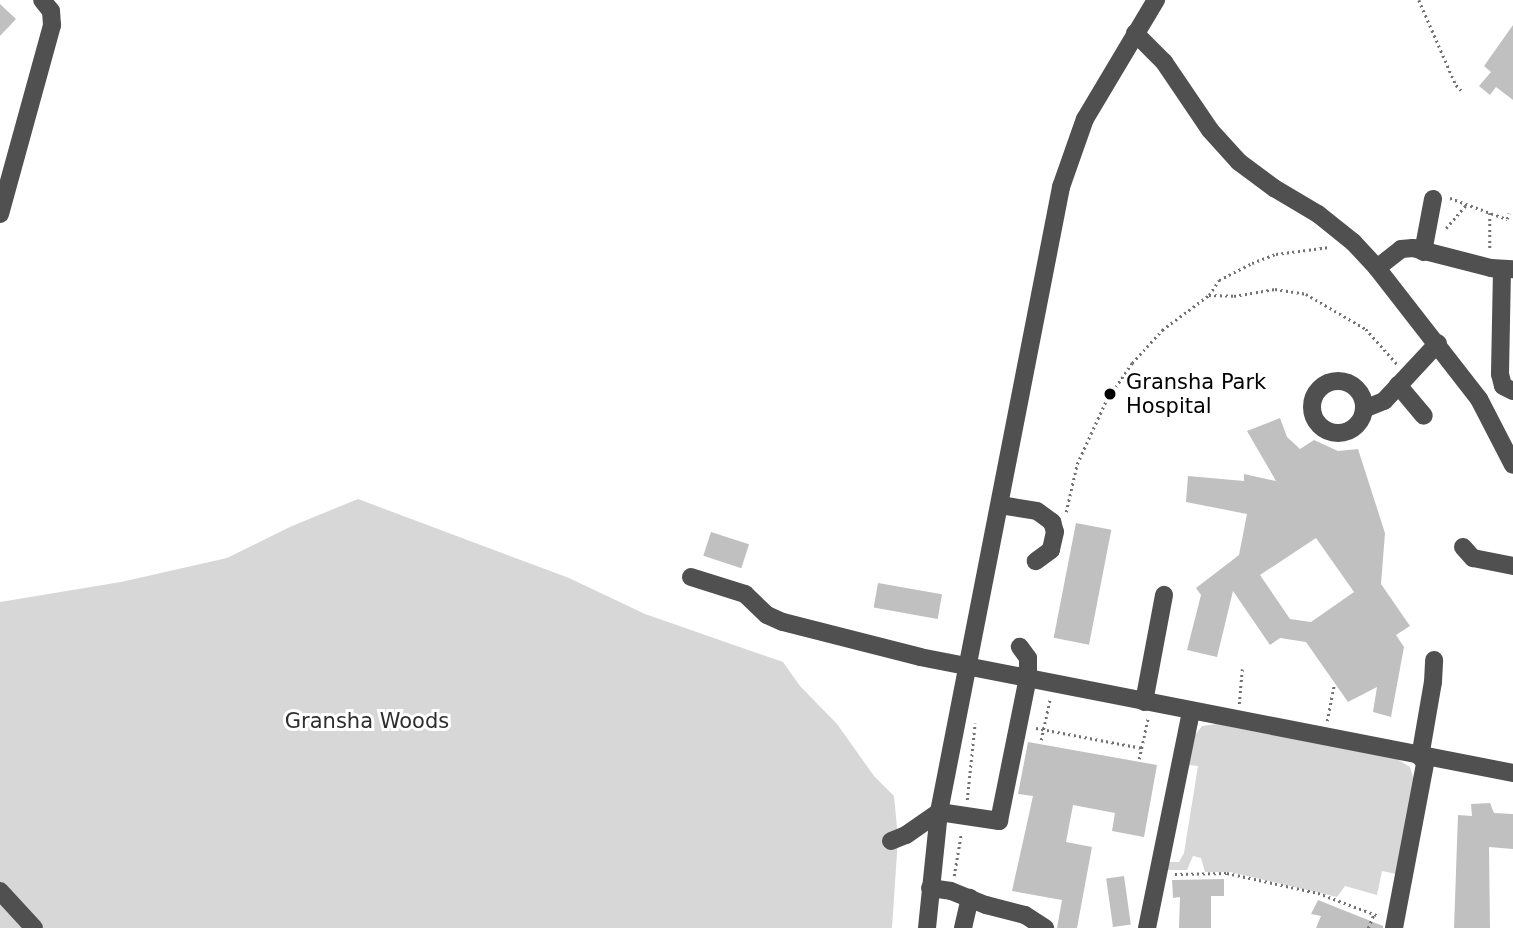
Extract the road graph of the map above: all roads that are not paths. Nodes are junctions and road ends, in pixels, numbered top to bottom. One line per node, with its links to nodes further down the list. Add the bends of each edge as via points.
1 (42, 0): 5 (street, via 51,12 52,25)
2 (1156, 0): 3 (street)
3 (1135, 33): 7 (street, via 1164,62 1210,130 1239,162 1318,214); 15 (street, via 1086,119 1061,187)
4 (1439, 198): 6 (street)
5 (0, 214)
6 (1423, 252): 7 (street, via 1401,249); 8 (street)
7 (1377, 268): 9 (street)
8 (1502, 269): 11 (street, via 1500,374 1503,386)
9 (1438, 343): 10 (street); 14 (street, via 1479,399)
10 (1403, 380): 12 (street, via 1384,401); 13 (street)
11 (1513, 391)
12 (1364, 409)
13 (1424, 416)
14 (1513, 465)
15 (1000, 505): 17 (street, via 1037,511 1052,522 1051,550); 23 (street)
16 (1463, 547): 18 (street, via 1473,558)
17 (1036, 561)
18 (1513, 566)
19 (691, 577): 23 (street, via 745,594 766,615 806,629)
20 (1164, 596): 25 (street)
21 (1020, 647): 24 (street, via 1028,658)
22 (1434, 660): 27 (street)
23 (968, 666): 24 (street); 29 (street)
24 (1028, 677): 25 (street); 29 (street, via 999,821)
25 (1148, 703): 26 (street)
26 (1191, 712): 27 (street); 39 (street)
27 (1423, 757): 28 (street); 34 (street)
28 (1513, 771)
29 (939, 813): 30 (street); 31 (street)
30 (891, 841)
31 (930, 888): 33 (street); 36 (street)
32 (0, 891): 35 (street)
33 (970, 898): 37 (street); 38 (street, via 1025,915)
34 (1395, 924)
35 (34, 928)
36 (927, 928)
37 (963, 928)
38 (1045, 928)
39 (1147, 928)

